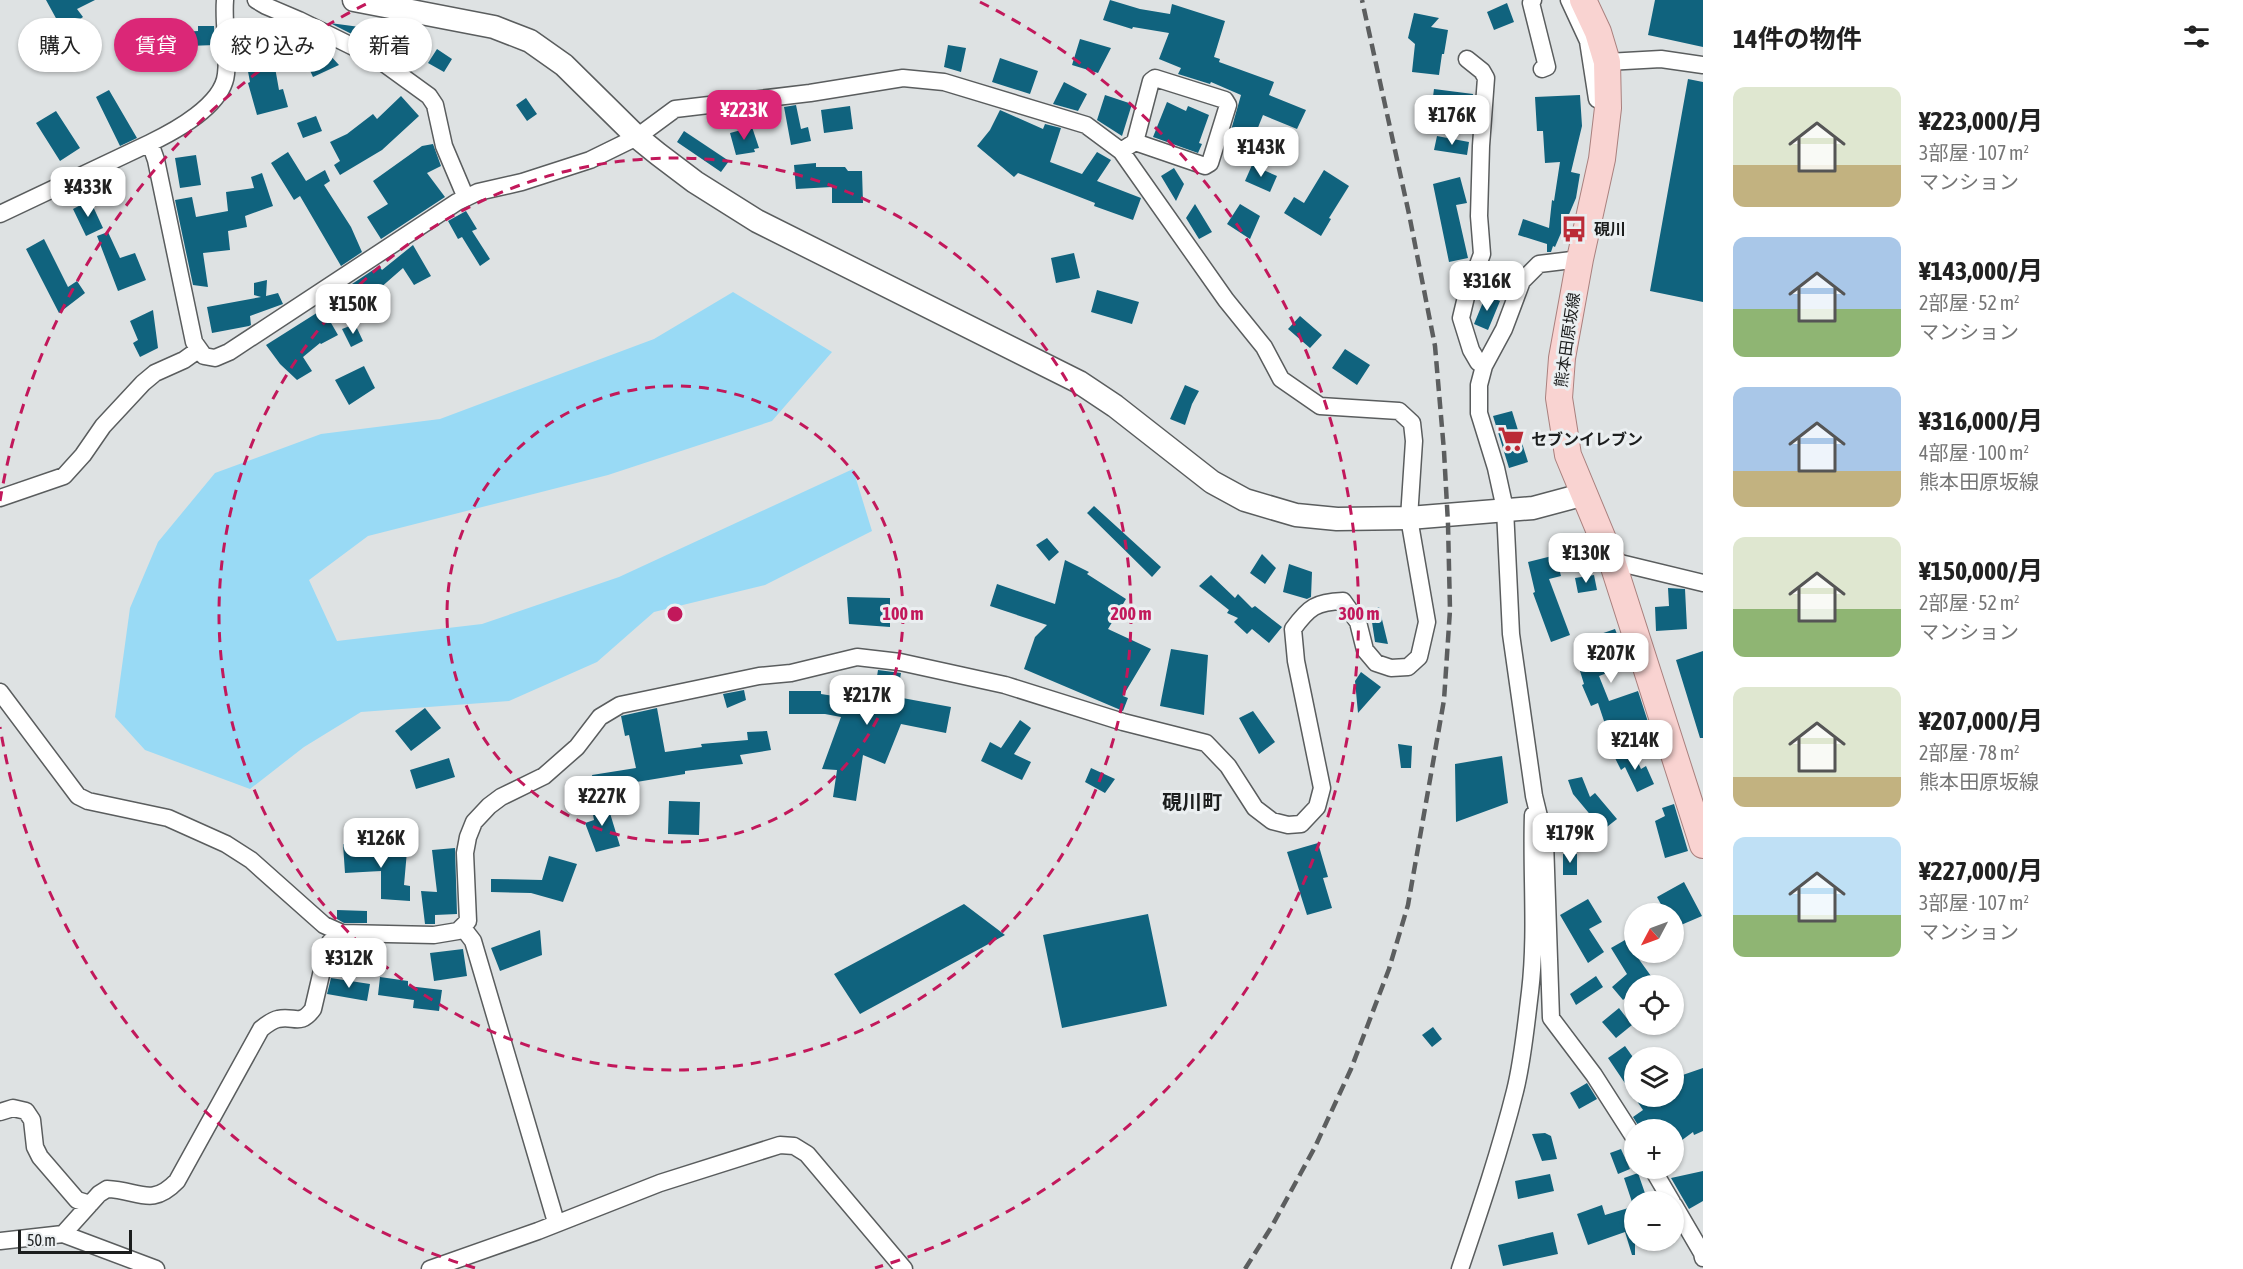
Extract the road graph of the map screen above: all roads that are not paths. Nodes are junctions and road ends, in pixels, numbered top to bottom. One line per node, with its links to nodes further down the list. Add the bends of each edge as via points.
1 (225, 0): 13 (street, via 225,81 194,117)
2 (256, 0): 15 (street, via 378,59 429,96 435,105 441,140)
3 (354, 0): 12 (street, via 494,27 530,41 564,65)
4 (1533, 0): 10 (street, via 1547,67)
5 (1569, 0): 11 (street, via 1593,62 1597,100)
6 (1583, 0): 8 (main road, 熊本田原坂線)
7 (1467, 59): 19 (street, via 1486,78 1479,216 1482,254 1461,318 1474,357)
8 (1607, 62): 9 (street, via 1661,59); 17 (main road, 熊本田原坂線, via 1608,108 1602,159)
9 (1703, 65)
10 (1542, 69)
11 (1593, 135)
12 (637, 137): 14 (street, via 675,109 903,78 944,82 1086,125); 15 (street, via 568,168); 23 (street, via 695,182 757,221 1079,381 1212,482 1245,500 1296,515)
13 (150, 143): 16 (street); 18 (street)
14 (1128, 147): 14 (street, via 1205,166 1210,163 1228,105 1225,100 1155,78); 23 (street, via 1281,379 1320,406 1399,411 1412,423)
15 (466, 198): 18 (street, via 229,352 209,358)
16 (0, 214)
17 (1580, 260): 19 (street, via 1539,264 1522,281 1504,329); 20 (main road, 熊本田原坂線, via 1562,358 1559,398 1568,455)
18 (198, 350): 21 (street, via 143,383 108,419 64,476)
19 (1484, 366): 22 (street, via 1479,413)
20 (1585, 494): 22 (street, via 1533,508); 24 (main road, 熊本田原坂線)
21 (0, 498)
22 (1505, 509): 23 (street); 27 (street, via 1511,634)
23 (1409, 518): 29 (street, via 1427,622 1419,657 1408,667 1391,668 1376,663 1365,650 1358,622 1343,601 1313,607 1293,629 1322,788 1317,807 1301,824 1272,821 1255,808 1228,766 1206,743 1005,685 900,662 857,657 620,705 600,717 577,747 544,776 501,797 474,822 465,853 469,917)
24 (1612, 561): 25 (street); 28 (main road, 熊本田原坂線)
25 (1703, 583)
26 (0, 692): 30 (street, via 78,796 168,818 226,844 251,860 324,925)
27 (1534, 796): 32 (street, via 1545,841 1551,1018); 42 (street, via 1531,979 1515,1088 1491,1178)
28 (1703, 845)
29 (462, 928): 30 (street, via 434,935); 34 (street, via 473,941)
30 (342, 933): 33 (street, via 327,949 313,1009 307,1017 278,1018 261,1029 177,1181 165,1193 152,1197 107,1189)
31 (0, 1112): 33 (street, via 14,1108 26,1111 32,1120 40,1158 77,1200)
32 (1624, 1122)
33 (90, 1204): 36 (street)
34 (556, 1222): 40 (street); 41 (street, via 660,1183 780,1145 794,1146 807,1154)
35 (1684, 1222): 38 (street)
36 (63, 1233): 37 (street); 39 (street)
37 (0, 1240)
38 (1703, 1258)
39 (156, 1269)
40 (430, 1269)
41 (904, 1269)
42 (1460, 1269)

